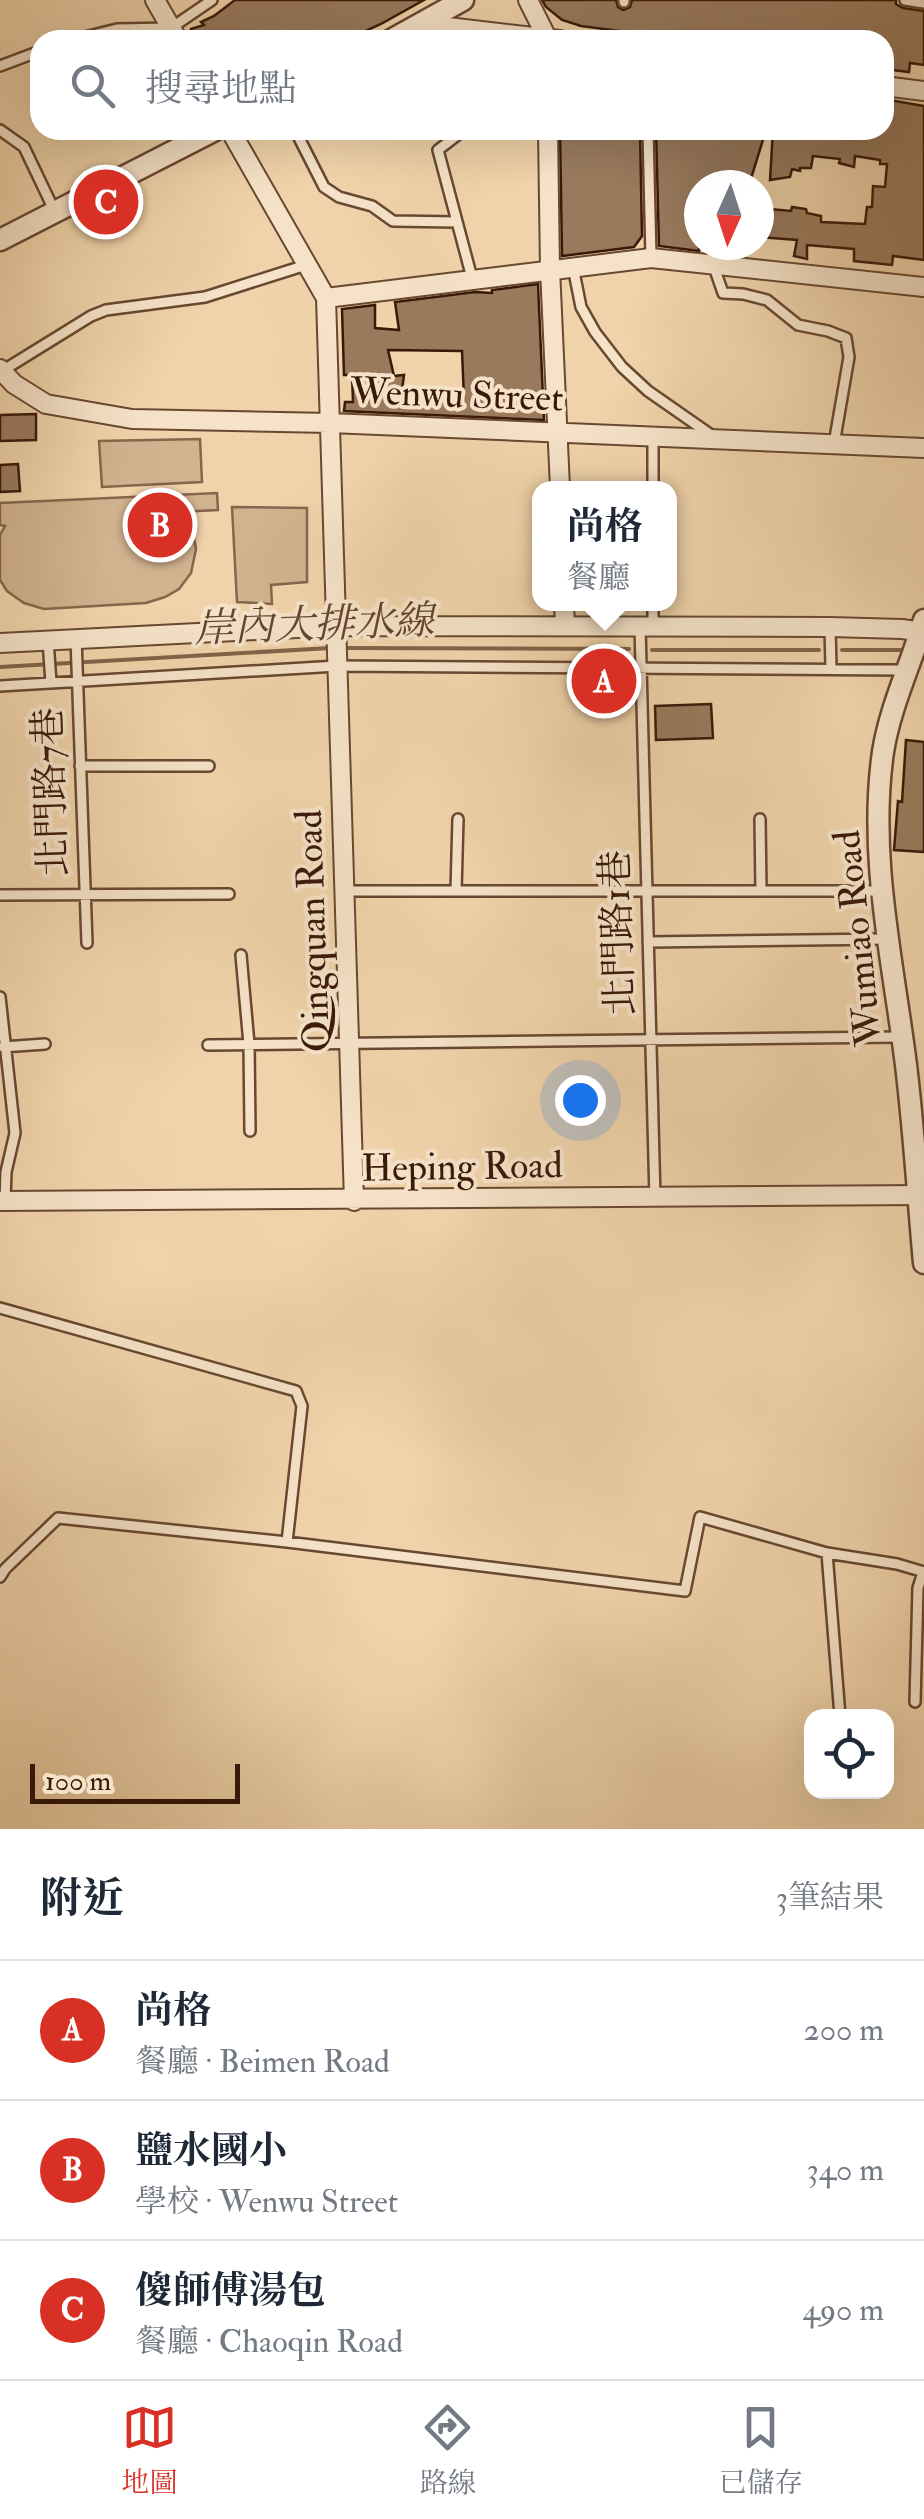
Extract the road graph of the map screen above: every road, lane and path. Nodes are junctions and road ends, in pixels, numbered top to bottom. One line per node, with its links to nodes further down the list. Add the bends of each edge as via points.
1 (155, 0): 8 (street)
2 (212, 0): 9 (lane)
3 (528, 0): 12 (street)
4 (905, 0): 6 (lane)
5 (451, 3): 7 (street)
6 (924, 3)
7 (422, 24): 10 (street); 11 (street)
8 (173, 30)
9 (179, 30)
10 (410, 30)
11 (474, 30)
12 (546, 30)
13 (30, 55): 14 (lane)
14 (0, 66)
15 (894, 87): 16 (street)
16 (924, 91)
17 (0, 130): 24 (lane, via 24,147)
18 (195, 140): 24 (street)
19 (236, 140): 28 (street)
20 (300, 140): 25 (lane, via 324,187 340,197 372,206 393,221)
21 (451, 140): 25 (lane, via 438,150)
22 (548, 140): 31 (street)
23 (648, 140): 27 (lane)
24 (55, 212): 26 (street)
25 (457, 222): 32 (lane)
26 (0, 240)
27 (651, 258): 29 (street); 30 (street)
28 (307, 264): 34 (street); 35 (lane, via 205,297 106,310)
29 (713, 264): 33 (street); 40 (lane, via 723,293 766,300 798,325 846,338 849,356)
30 (573, 266): 31 (street); 39 (lane, via 580,307 622,367)
31 (550, 270): 32 (street); 37 (street)
32 (472, 278): 34 (street)
33 (924, 288)
34 (326, 298): 36 (street)
35 (1, 370): 36 (street, Wenwu Street, via 46,404 132,420)
36 (330, 423): 37 (street, Wenwu Street); 50 (street)
37 (558, 432): 38 (street, Wenwu Street); 42 (street)
38 (653, 435): 39 (street, Wenwu Street); 43 (lane)
39 (716, 438): 40 (street, Wenwu Street)
40 (834, 444): 41 (street, Wenwu Street)
41 (924, 448)
42 (560, 481)
43 (653, 481)
44 (564, 611): 46 (street)
45 (651, 611): 48 (lane, 北門路1巷)
46 (565, 626): 48 (street); 50 (street)
47 (830, 626): 48 (street); 49 (street); 56 (lane)
48 (647, 627): 55 (lane, 北門路1巷)
49 (923, 628): 57 (street, Wumiao Road)
50 (336, 631): 52 (street); 54 (street, Qingquan Road)
51 (0, 643): 53 (street)
52 (76, 646): 53 (street); 58 (lane, 北門路7巷)
53 (48, 648): 59 (lane)
54 (337, 663): 55 (lane); 58 (lane); 65 (street, Qingquan Road)
55 (641, 667): 56 (lane); 67 (lane, 北門路1巷)
56 (830, 668): 57 (lane)
57 (906, 670): 69 (street, Wumiao Road, via 884,751)
58 (78, 677): 59 (lane); 61 (lane, 北門路7巷)
59 (51, 679): 60 (lane)
60 (0, 686)
61 (80, 766): 62 (lane); 72 (lane, 北門路7巷)
62 (209, 766)
63 (458, 819): 66 (lane)
64 (760, 819): 68 (lane)
65 (344, 891): 66 (lane); 80 (street, Qingquan Road)
66 (456, 891): 67 (lane)
67 (647, 891): 68 (lane); 74 (lane, 北門路1巷)
68 (761, 891): 69 (lane)
69 (881, 891): 73 (street, Wumiao Road)
70 (228, 894): 72 (lane)
71 (0, 895): 72 (lane)
72 (84, 895): 75 (lane, 北門路7巷)
73 (887, 939): 74 (lane); 78 (street, Wumiao Road)
74 (648, 942): 79 (lane, 北門路1巷)
75 (86, 943)
76 (241, 955): 83 (lane)
77 (0, 998): 84 (lane)
78 (901, 1037): 79 (lane); 85 (street, Wumiao Road)
79 (651, 1040): 80 (lane); 89 (lane, 北門路1巷)
80 (349, 1043): 83 (lane); 91 (street, Qingquan Road)
81 (45, 1044): 84 (lane)
82 (208, 1044): 83 (lane)
83 (249, 1044): 87 (lane)
84 (3, 1047): 86 (lane)
85 (915, 1067): 88 (street, Wumiao Road)
86 (6, 1097): 90 (lane, via 15,1133)
87 (250, 1131)
88 (921, 1195): 89 (street, Heping Road); 92 (street, Wumiao Road)
89 (655, 1198): 91 (street, Heping Road)
90 (3, 1201): 91 (street, Heping Road)
91 (354, 1201)
92 (924, 1264)
93 (0, 1308): 94 (lane, via 296,1391 302,1406)
94 (287, 1542): 95 (lane, via 685,1591 700,1518); 96 (lane, via 58,1518)
95 (827, 1553): 97 (lane); 99 (lane)
96 (2, 1571)
97 (924, 1572): 98 (lane)
98 (915, 1702)
99 (839, 1709)

